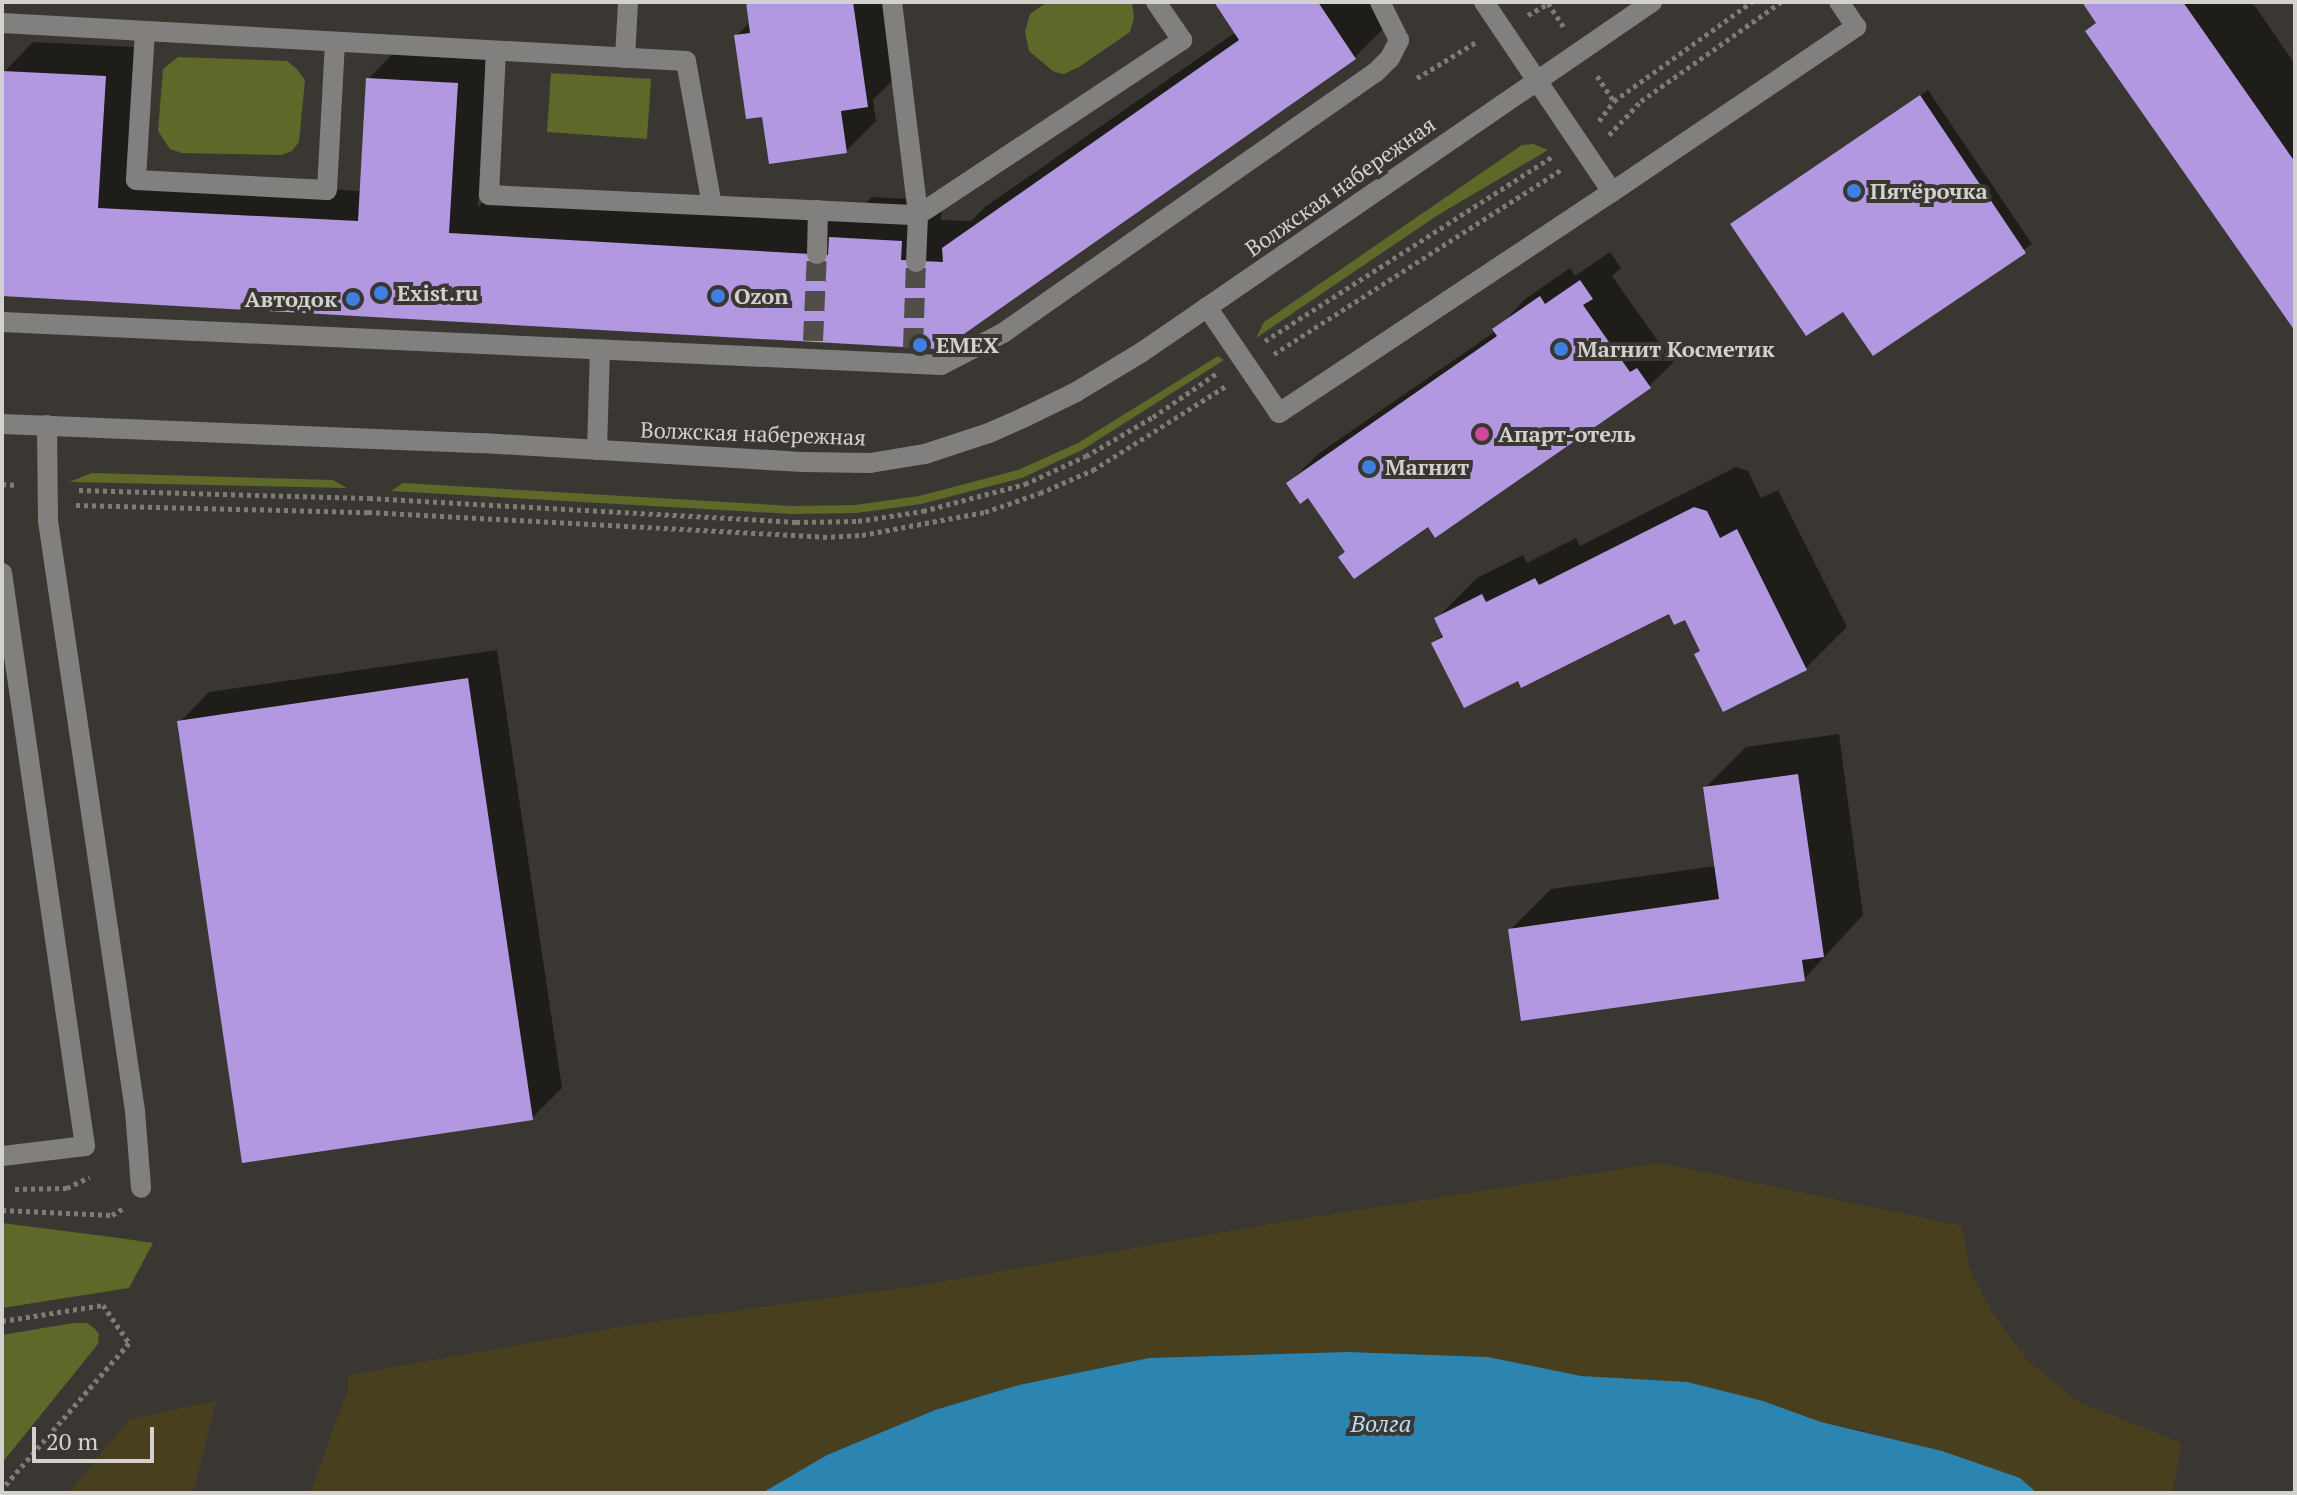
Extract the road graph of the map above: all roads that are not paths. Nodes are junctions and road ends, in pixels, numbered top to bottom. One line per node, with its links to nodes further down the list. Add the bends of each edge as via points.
1 (628, 2): 12 (street)
2 (892, 2): 17 (street)
3 (1156, 2): 17 (street, via 1182,40)
4 (1380, 2): 22 (street, via 1399,40 1375,73 1003,333 956,360 941,365 912,357 813,351)
5 (1484, 2): 13 (street)
6 (1652, 2): 13 (street, Волжская набережная)
7 (1839, 2): 14 (street, via 1856,27)
8 (2, 23): 9 (street)
9 (145, 31): 10 (street); 10 (street, via 136,180 168,182 327,190)
10 (335, 42): 11 (street)
11 (496, 51): 12 (street); 15 (street, via 489,195)
12 (625, 58): 15 (street, via 686,61)
13 (1537, 80): 14 (street); 20 (street, Волжская набережная)
14 (1612, 192): 20 (street, via 1279,413)
15 (712, 205): 16 (street)
16 (818, 210): 17 (street); 18 (street)
17 (918, 215): 19 (street)
18 (817, 254)
19 (916, 262)
20 (1207, 307): 25 (street, Волжская набережная, via 1076,392 989,433 925,454 835,463)
21 (2, 322): 22 (street)
22 (600, 351): 25 (street)
23 (2, 424): 24 (street, Волжская набережная)
24 (47, 425): 25 (street, Волжская набережная); 28 (street, via 48,512 135,1111)
25 (597, 450)
26 (2, 573): 27 (street, via 85,1146)
27 (2, 1156)
28 (141, 1188)

